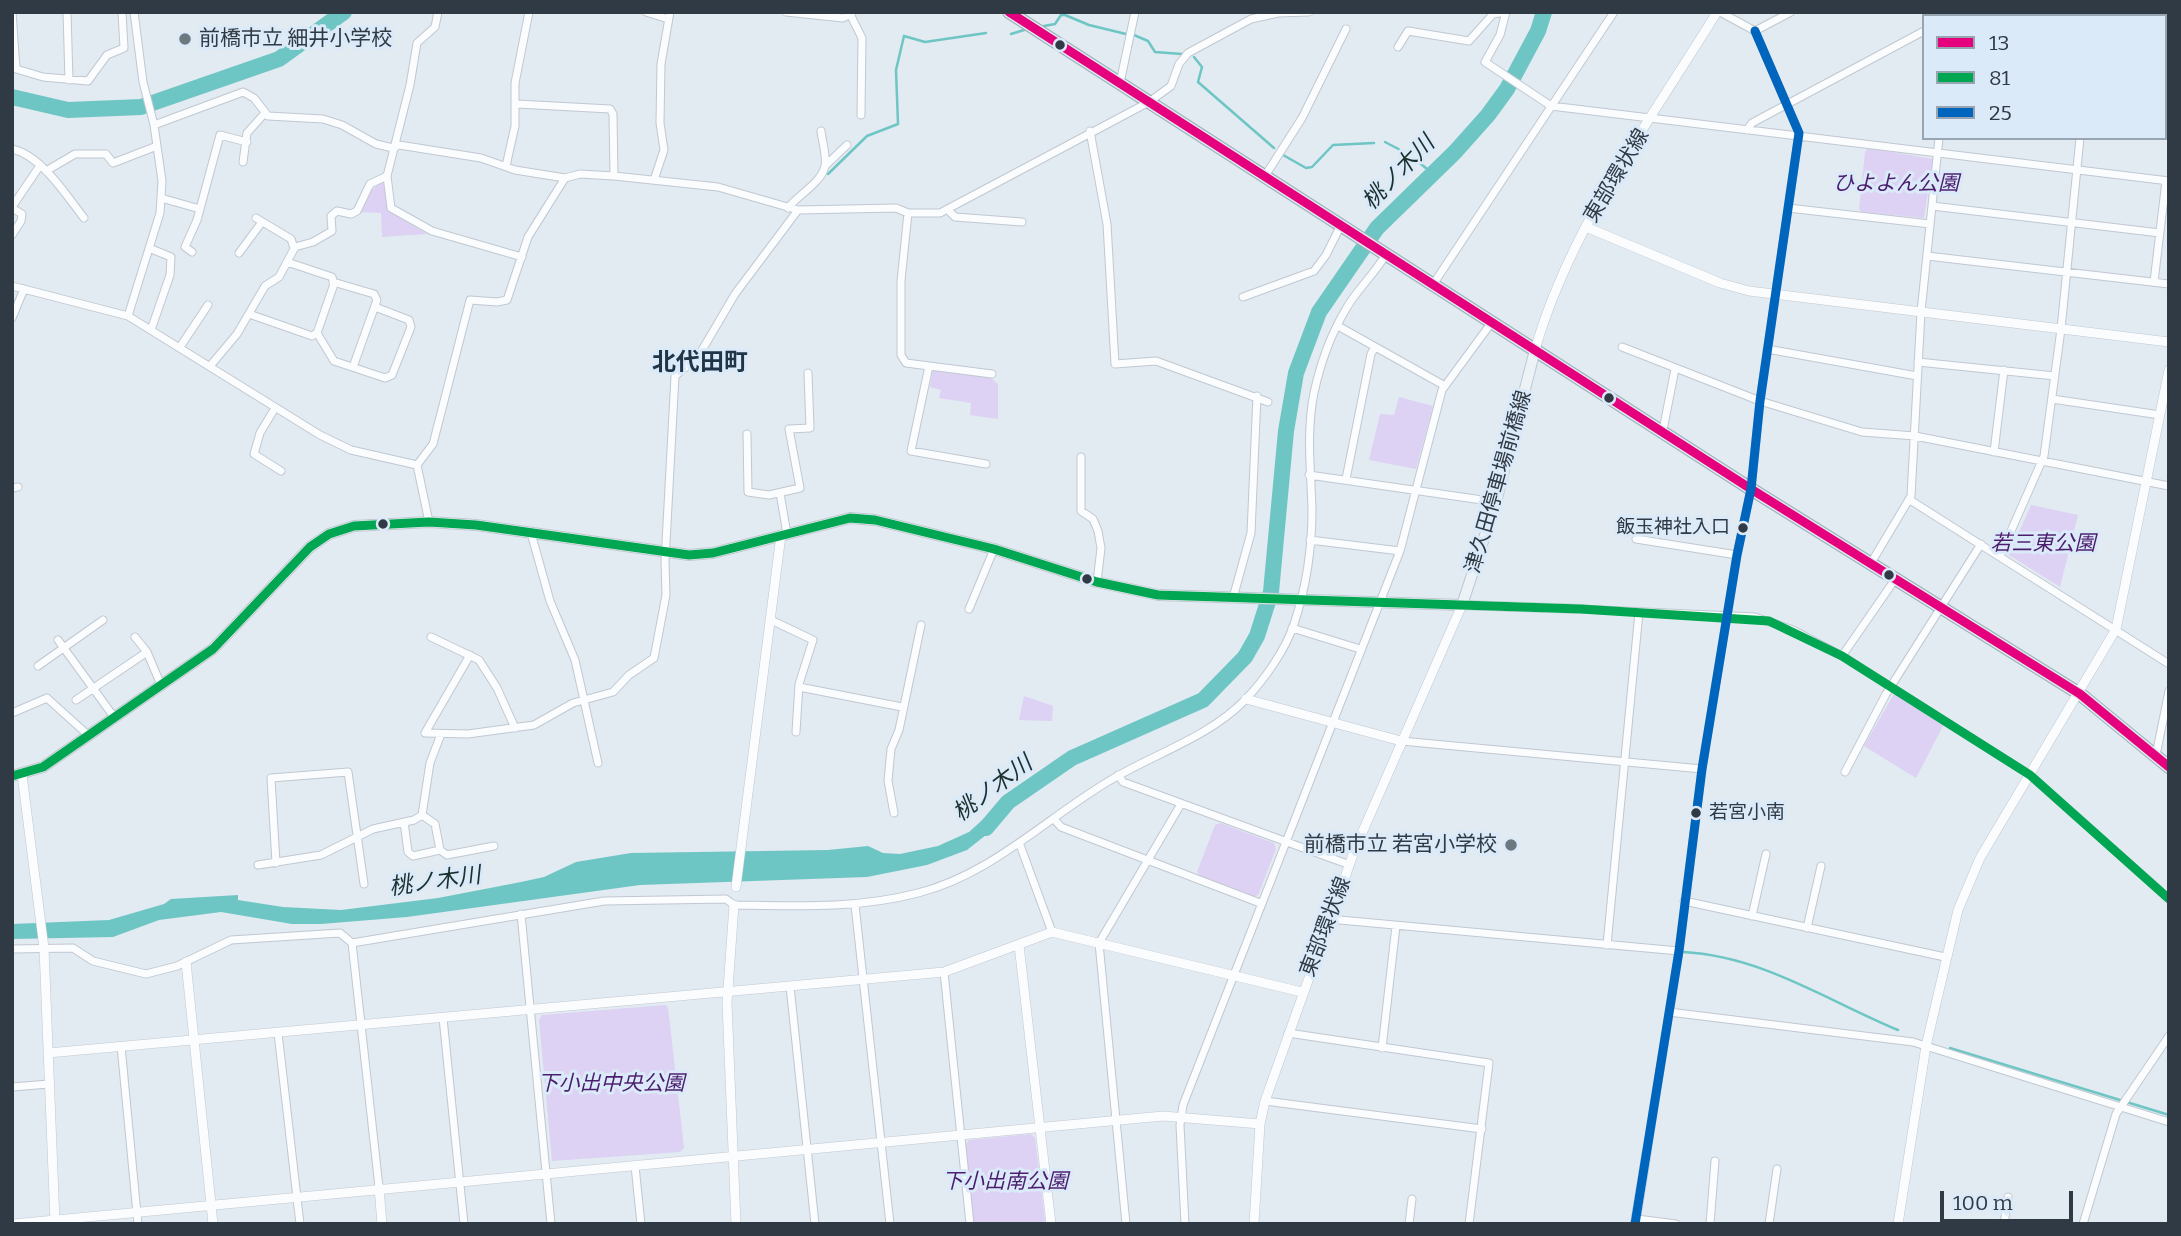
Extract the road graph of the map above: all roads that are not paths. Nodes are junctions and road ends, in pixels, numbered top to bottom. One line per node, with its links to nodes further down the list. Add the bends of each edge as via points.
1 (12, 12): 21 (street, via 16,69)
2 (67, 12): 21 (street)
3 (122, 12): 21 (street, via 124,48 107,55 88,81)
4 (134, 12): 30 (street)
5 (438, 12): 40 (street, via 435,27 417,43)
6 (528, 12): 24 (street, via 514,83)
7 (646, 12): 16 (street)
8 (786, 12): 15 (street, via 843,18)
9 (1009, 12): 22 (main road)
10 (1135, 12): 22 (street)
11 (1309, 12): 23 (street, via 1251,19 1188,53 1171,86)
12 (1614, 12): 26 (street)
13 (1719, 12): 18 (street); 29 (street, 東部環状線)
14 (1791, 12): 18 (street)
15 (852, 14): 28 (street, via 862,38)
16 (669, 15): 52 (street, via 661,64 664,150)
17 (1346, 29): 50 (street, via 1303,118)
18 (1755, 31): 25 (street)
19 (1922, 32): 25 (street)
20 (1398, 47): 26 (street, via 1408,31 1469,41 1493,15 1506,12 1500,35 1484,60)
21 (69, 80)
22 (1120, 84): 23 (main road)
23 (1149, 102): 33 (street); 50 (main road)
24 (517, 104): 44 (street); 49 (street, via 610,109)
25 (1789, 104): 31 (street, via 1749,124); 34 (street)
26 (1551, 106): 29 (street); 82 (street)
27 (265, 113): 30 (street, via 243,92); 37 (street, via 247,133); 40 (street, via 323,119)
28 (861, 116)
29 (1652, 118): 31 (street); 68 (street, 東部環状線)
30 (153, 122): 39 (street)
31 (1746, 130): 34 (street)
32 (821, 131): 45 (street)
33 (1090, 131): 61 (street); 117 (street, via 1107,224 1115,365 1156,361)
34 (1799, 136): 42 (street); 58 (street)
35 (1939, 140): 42 (street)
36 (2080, 140): 47 (street)
37 (247, 142): 43 (street); 59 (street, via 220,135)
38 (847, 145): 45 (street)
39 (157, 146): 46 (street, via 113,163 106,154 75,154); 54 (street)
40 (393, 148): 44 (street, via 399,145 481,158); 48 (street)
41 (12, 149): 46 (street)
42 (1938, 153): 47 (street); 55 (street)
43 (243, 162)
44 (506, 166): 51 (street)
45 (825, 166): 57 (street, via 819,179)
46 (42, 169): 56 (street); 63 (street)
47 (2077, 169): 53 (street); 64 (street)
48 (387, 176): 72 (street, via 370,184 357,211 351,215 337,211 331,216 332,231); 77 (street, via 391,208 432,231)
49 (614, 176): 51 (street); 52 (street)
50 (1265, 176): 67 (main road)
51 (565, 178): 77 (street, via 528,237)
52 (654, 180): 57 (street, via 718,187)
53 (2168, 181): 69 (street)
54 (161, 198): 59 (street); 71 (street)
55 (1932, 206): 64 (street); 66 (street)
56 (12, 207): 70 (street, via 22,214)
57 (788, 208): 60 (street)
58 (1788, 208): 66 (street); 86 (street)
59 (200, 209): 73 (street, via 185,247)
60 (798, 210): 62 (street, via 896,208); 149 (street, via 735,294 698,357 676,376)
61 (948, 210): 62 (street); 65 (street, via 955,217)
62 (908, 213): 107 (street, via 901,281 901,355 906,363)
63 (84, 218)
64 (2072, 221): 69 (street); 79 (street)
65 (1022, 222)
66 (1930, 224): 76 (street)
67 (1345, 227): 74 (main road); 87 (street, via 1314,271)
68 (1586, 227): 86 (street, via 1720,283); 104 (street, 東部環状線, via 1544,318)
69 (2160, 233): 81 (street)
70 (12, 235)
71 (149, 248): 92 (street); 97 (street, via 171,257 170,275)
72 (295, 248): 75 (street, via 291,239 259,220); 78 (street)
73 (192, 252)
74 (1384, 252): 82 (main road); 95 (street)
75 (239, 253)
76 (1927, 256): 79 (street); 90 (street)
77 (522, 257): 130 (street, via 507,300 470,300 433,444)
78 (287, 262): 80 (street, via 332,277); 91 (street, via 279,277 265,286)
79 (2067, 272): 81 (street); 96 (street)
80 (333, 282): 89 (street, via 374,294); 98 (street)
81 (2154, 282): 83 (street)
82 (1434, 284): 94 (main road)
83 (2169, 284)
84 (12, 286): 85 (street)
85 (24, 289): 92 (street); 93 (street)
86 (1775, 295): 90 (street); 103 (street)
87 (1243, 297)
88 (208, 305): 100 (street)
89 (375, 307): 108 (street); 108 (street, via 409,320 411,327 392,375 385,378)
90 (1921, 312): 96 (street); 105 (street)
91 (249, 314): 98 (street, via 312,336); 106 (street)
92 (128, 316): 97 (street)
93 (12, 318)
94 (1492, 322): 104 (main road); 116 (street)
95 (1338, 326): 101 (street); 132 (street, via 1314,393)
96 (2061, 329): 99 (street); 115 (street)
97 (151, 330): 100 (street)
98 (317, 332): 108 (street, via 334,361)
99 (2169, 342)
100 (180, 347): 106 (street)
101 (1375, 347): 116 (street); 133 (street)
102 (1622, 347): 109 (street)
103 (1767, 349): 114 (street); 119 (street)
104 (1535, 350): 123 (main road); 140 (main road, 津久田停車場前橋線)
105 (1918, 362): 110 (street); 114 (street)
106 (210, 366): 121 (street)
107 (929, 366): 113 (street); 129 (street, via 911,451)
108 (353, 367)
109 (1675, 369): 119 (street); 123 (street)
110 (2004, 370): 115 (street); 126 (street)
111 (2169, 370): 122 (street)
112 (808, 373): 138 (street, via 810,428 789,429 800,488)
113 (992, 374)
114 (1917, 376): 125 (street)
115 (2055, 376): 118 (street)
116 (1445, 386): 136 (street)
117 (1257, 396): 120 (street); 155 (street, via 1251,533)
118 (2052, 399): 122 (street); 128 (street)
119 (1760, 401): 125 (street, via 1861,432); 137 (street)
120 (1268, 402)
121 (275, 408): 130 (street, via 351,450); 131 (street, via 254,454)
122 (2160, 415): 134 (street)
123 (1662, 430): 137 (main road)
124 (747, 434): 138 (street, via 748,492)
125 (1915, 436): 126 (street); 139 (street)
126 (1994, 452): 128 (street)
127 (1081, 457): 154 (street, via 1081,511 1093,519 1101,548)
128 (2043, 462): 134 (street); 151 (street)
129 (986, 464)
130 (417, 465): 141 (street)
131 (281, 471)
132 (1309, 475): 133 (street); 145 (street)
133 (1346, 479): 136 (street)
134 (2147, 481): 135 (street); 168 (street)
135 (2169, 486)
136 (1417, 489): 140 (street); 148 (street)
137 (1751, 489): 150 (street); 152 (main road)
138 (780, 493): 143 (street)
139 (1910, 500): 146 (street); 152 (street)
140 (1496, 502): 158 (main road, 津久田停車場前橋線)
141 (429, 522): 142 (main road); 179 (main road, via 354,527 329,534 310,547 213,649)
142 (531, 533): 149 (main road); 185 (street)
143 (784, 534): 147 (main road, via 850,518); 149 (main road, via 713,553); 165 (street)
144 (1636, 539): 150 (street)
145 (1310, 540): 148 (street); 156 (street)
146 (1981, 544): 151 (street); 159 (street)
147 (994, 549): 154 (main road); 160 (street)
148 (1400, 551): 157 (street)
149 (666, 554): 185 (street, via 666,604 656,655 613,692)
150 (1737, 555): 163 (street)
151 (2000, 556): 168 (street)
152 (1871, 563): 153 (main road)
153 (1896, 577): 159 (main road); 176 (street)
154 (1097, 582): 155 (main road, via 1158,594)
155 (1238, 599): 156 (main road)
156 (1301, 600): 157 (main road); 167 (street)
157 (1378, 603): 158 (main road); 173 (street)
158 (1462, 605): 161 (street); 196 (street, 東部環状線)
159 (1942, 606): 181 (street); 184 (main road)
160 (969, 609)
161 (1581, 609): 162 (street)
162 (1639, 612): 163 (street); 198 (street)
163 (1727, 616): 176 (street, via 1769,621); 201 (street)
164 (103, 620): 172 (street)
165 (771, 621): 180 (street, via 813,640); 223 (street)
166 (921, 625): 188 (street)
167 (1293, 628): 173 (street); 186 (street)
168 (2116, 629): 177 (street); 184 (street)
169 (135, 637): 174 (street)
170 (432, 637): 175 (street)
171 (58, 640): 172 (street)
172 (64, 648): 178 (street); 182 (street)
173 (1360, 649): 191 (street)
174 (147, 652): 179 (street); 182 (street)
175 (470, 655): 192 (street, via 479,660 497,688); 194 (street, via 425,733)
176 (1842, 656): 181 (street)
177 (2169, 664)
178 (38, 666)
179 (161, 685): 190 (main road)
180 (799, 687): 188 (street); 193 (street)
181 (1891, 687): 202 (street); 204 (street)
182 (93, 689): 187 (street); 190 (street)
183 (2169, 691): 197 (street)
184 (2080, 694): 197 (main road); 204 (street)
185 (586, 699): 192 (street, via 534,725); 199 (street)
186 (1246, 699): 191 (street); 203 (street, via 1215,724)
187 (76, 700)
188 (902, 707): 207 (street, via 887,777)
189 (12, 713): 195 (street, via 47,698)
190 (114, 717): 195 (main road)
191 (1330, 723): 196 (street); 212 (street)
192 (515, 728): 194 (street)
193 (796, 732)
194 (441, 734): 208 (street, via 430,763)
195 (88, 735): 205 (main road, via 43,766)
196 (1401, 741): 198 (street); 220 (street, 東部環状線)
197 (2156, 755): 200 (main road)
198 (1624, 761): 201 (street); 238 (street)
199 (598, 763)
200 (2169, 767)
201 (1702, 769): 225 (street)
202 (1845, 772)
203 (1118, 775): 206 (street, via 1123,782); 209 (street)
204 (2030, 775): 224 (street); 242 (street, via 1980,858)
205 (17, 776): 239 (street)
206 (1181, 804): 212 (street); 217 (street)
207 (894, 813)
208 (422, 815): 210 (street); 215 (street, via 435,824)
209 (1054, 819): 213 (street); 217 (street, via 1061,827)
210 (404, 822): 211 (street, via 373,829); 215 (street, via 408,852 413,856)
211 (356, 840): 218 (street, via 320,855); 218 (street, via 348,772 271,778); 222 (street)
212 (1286, 840): 220 (street); 226 (street)
213 (1020, 845): 228 (street, via 933,888); 234 (street)
214 (494, 846): 215 (street, via 447,855)
215 (440, 850)
216 (1766, 854): 230 (street)
217 (1148, 860): 226 (street); 236 (street)
218 (276, 863): 219 (street)
219 (258, 864)
220 (1350, 865): 231 (street, 東部環状線)
221 (1821, 866): 233 (street)
222 (364, 884)
223 (736, 887): 227 (street)
224 (2169, 899)
225 (1684, 901): 230 (street); 241 (street)
226 (1260, 902): 245 (street)
227 (734, 905): 228 (street); 229 (street, via 726,899 631,899); 248 (street)
228 (855, 905): 246 (street)
229 (521, 914): 235 (street); 250 (street)
230 (1752, 916): 233 (street)
231 (1329, 919): 232 (street); 249 (street, 東部環状線)
232 (1396, 926): 238 (street); 260 (street)
233 (1807, 928): 242 (street)
234 (1052, 932): 236 (street); 237 (street)
235 (352, 943): 243 (street, via 340,933 231,940); 253 (street)
236 (1099, 943): 245 (street); 267 (street)
237 (1019, 944): 244 (street); 270 (street)
238 (1607, 945): 241 (street)
239 (43, 946): 240 (street); 243 (street, via 73,948 93,961 142,974); 261 (street)
240 (12, 949)
241 (1679, 951): 251 (street)
242 (1945, 957): 259 (street)
243 (186, 962): 257 (street)
244 (944, 972): 246 (street); 272 (street)
245 (1233, 973): 249 (street); 266 (street)
246 (866, 979): 247 (street); 273 (street)
247 (790, 986): 248 (street); 274 (street)
248 (727, 991): 250 (street); 276 (street)
249 (1302, 992): 255 (street, 東部環状線)
250 (532, 1009): 252 (street); 280 (street)
251 (1669, 1012): 259 (street); 275 (street)
252 (443, 1017): 253 (street); 281 (street)
253 (359, 1025): 254 (street); 282 (street)
254 (278, 1033): 257 (street); 283 (street)
255 (1288, 1033): 260 (street); 264 (street, 東部環状線)
256 (2169, 1036): 265 (street)
257 (196, 1040): 258 (street); 286 (street)
258 (121, 1046): 261 (street); 287 (street)
259 (1926, 1046): 265 (street); 311 (street)
260 (1382, 1048): 271 (street, via 1489,1063)
261 (48, 1053): 262 (street)
262 (50, 1084): 263 (street); 288 (street)
263 (12, 1087)
264 (1265, 1101): 269 (street, 東部環状線); 271 (street)
265 (2120, 1107): 268 (street); 313 (street)
266 (1181, 1116): 267 (street); 269 (street); 304 (street)
267 (1116, 1121): 270 (street); 303 (street)
268 (2169, 1122)
269 (1260, 1125): 305 (street, 東部環状線)
270 (1042, 1127): 272 (street); 302 (street)
271 (1482, 1129): 307 (street)
272 (962, 1135): 273 (street); 301 (street)
273 (882, 1142): 274 (street); 300 (street)
274 (807, 1148): 276 (street); 299 (street)
275 (1647, 1151): 289 (street)
276 (733, 1155): 278 (street); 298 (street)
277 (1715, 1161): 309 (street)
278 (635, 1166): 280 (street); 297 (street)
279 (1777, 1169): 310 (street)
280 (546, 1173): 281 (street); 296 (street)
281 (460, 1182): 282 (street); 295 (street)
282 (379, 1187): 283 (street); 294 (street)
283 (297, 1196): 286 (street); 293 (street)
284 (2008, 1198): 312 (street)
285 (1412, 1199): 306 (street)
286 (212, 1205): 287 (street); 292 (street)
287 (137, 1212): 288 (street); 291 (street)
288 (55, 1221): 290 (street)
289 (1636, 1221): 308 (street)
290 (13, 1224)
291 (138, 1224)
292 (213, 1224)
293 (300, 1224)
294 (382, 1224)
295 (464, 1224)
296 (551, 1224)
297 (640, 1224)
298 (736, 1224)
299 (814, 1224)
300 (890, 1224)
301 (970, 1224)
302 (1051, 1224)
303 (1126, 1224)
304 (1185, 1224)
305 (1254, 1224)
306 (1409, 1224)
307 (1469, 1224)
308 (1676, 1224)
309 (1710, 1224)
310 (1769, 1224)
311 (1898, 1224)
312 (2004, 1224)
313 (2083, 1224)

